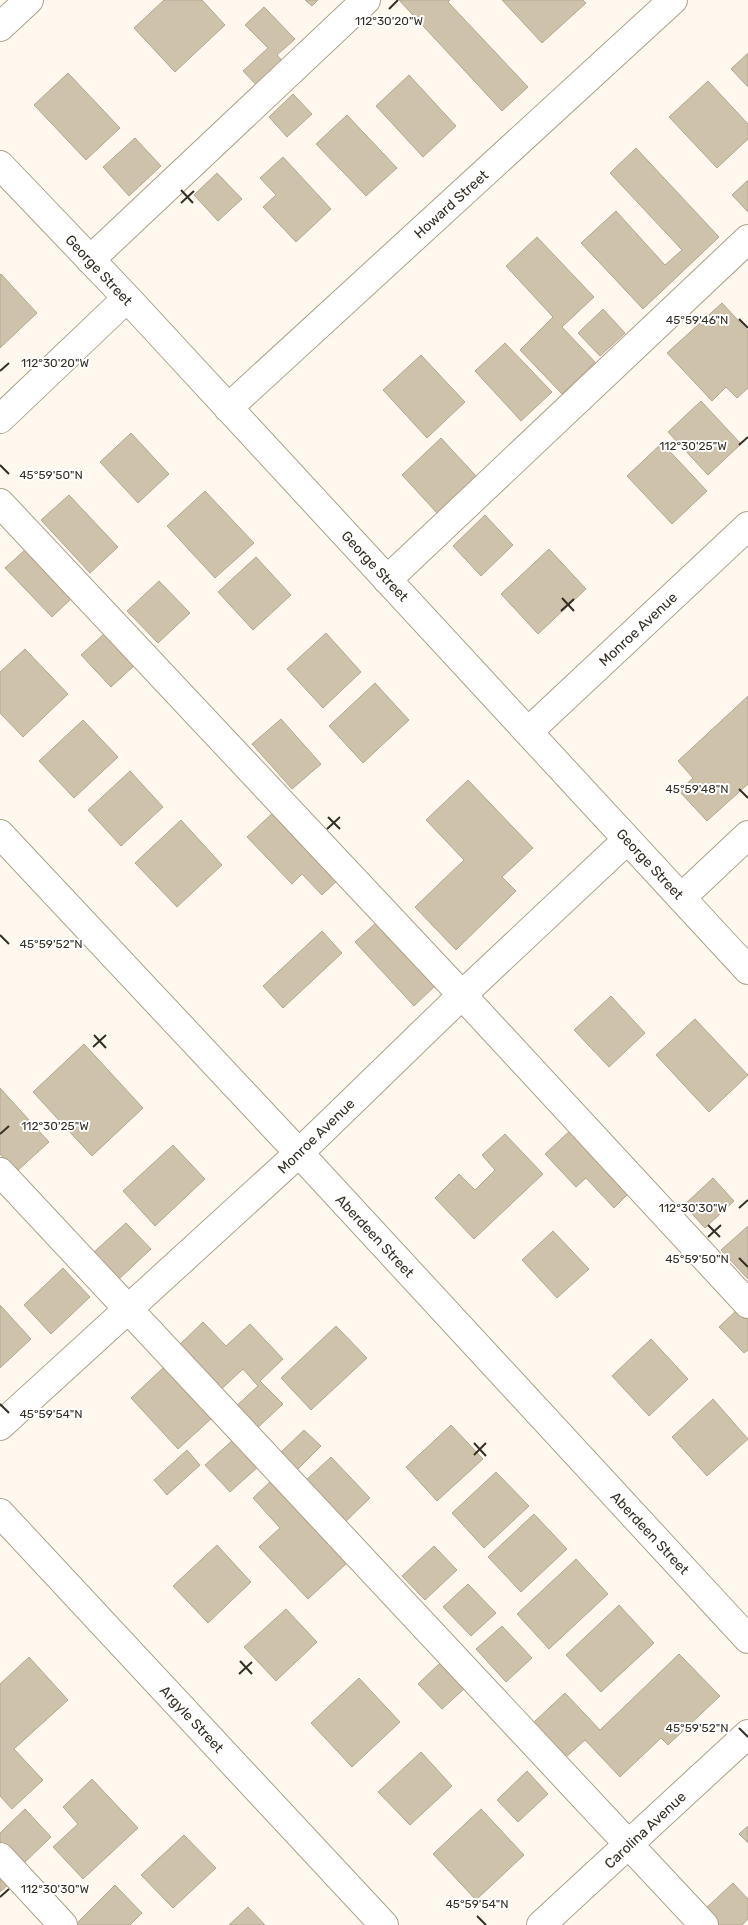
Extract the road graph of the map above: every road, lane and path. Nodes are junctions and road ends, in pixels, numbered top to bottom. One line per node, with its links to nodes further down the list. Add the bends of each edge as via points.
1 (29, 0): 4 (street)
2 (366, 0): 7 (street)
3 (673, 0): 9 (street, Howard Street)
4 (0, 28)
5 (0, 165): 7 (street, George Street)
6 (748, 240): 13 (street)
7 (90, 260): 8 (street, George Street)
8 (126, 298): 9 (street, George Street); 10 (street)
9 (228, 408): 13 (street, George Street)
10 (0, 419)
11 (0, 503): 20 (street)
12 (748, 526): 14 (street, Monroe Avenue)
13 (387, 580): 14 (street, George Street)
14 (529, 731): 17 (street, George Street)
15 (0, 834): 21 (street, Aberdeen Street)
16 (748, 836): 18 (street)
17 (627, 840): 18 (street, George Street); 20 (street, Monroe Avenue)
18 (681, 898): 19 (street, George Street)
19 (748, 970)
20 (462, 995): 21 (street, Monroe Avenue); 23 (street)
21 (299, 1153): 24 (street, Monroe Avenue); 27 (street, Aberdeen Street)
22 (0, 1172): 24 (street)
23 (748, 1304)
24 (128, 1309): 25 (street, Monroe Avenue); 29 (street)
25 (0, 1426)
26 (0, 1513): 32 (street, Argyle Street)
27 (748, 1639)
28 (748, 1734): 29 (street, Carolina Avenue)
29 (629, 1844): 33 (street, Carolina Avenue); 34 (street)
30 (0, 1857): 31 (street)
31 (63, 1925)
32 (384, 1925)
33 (541, 1925)
34 (704, 1925)

